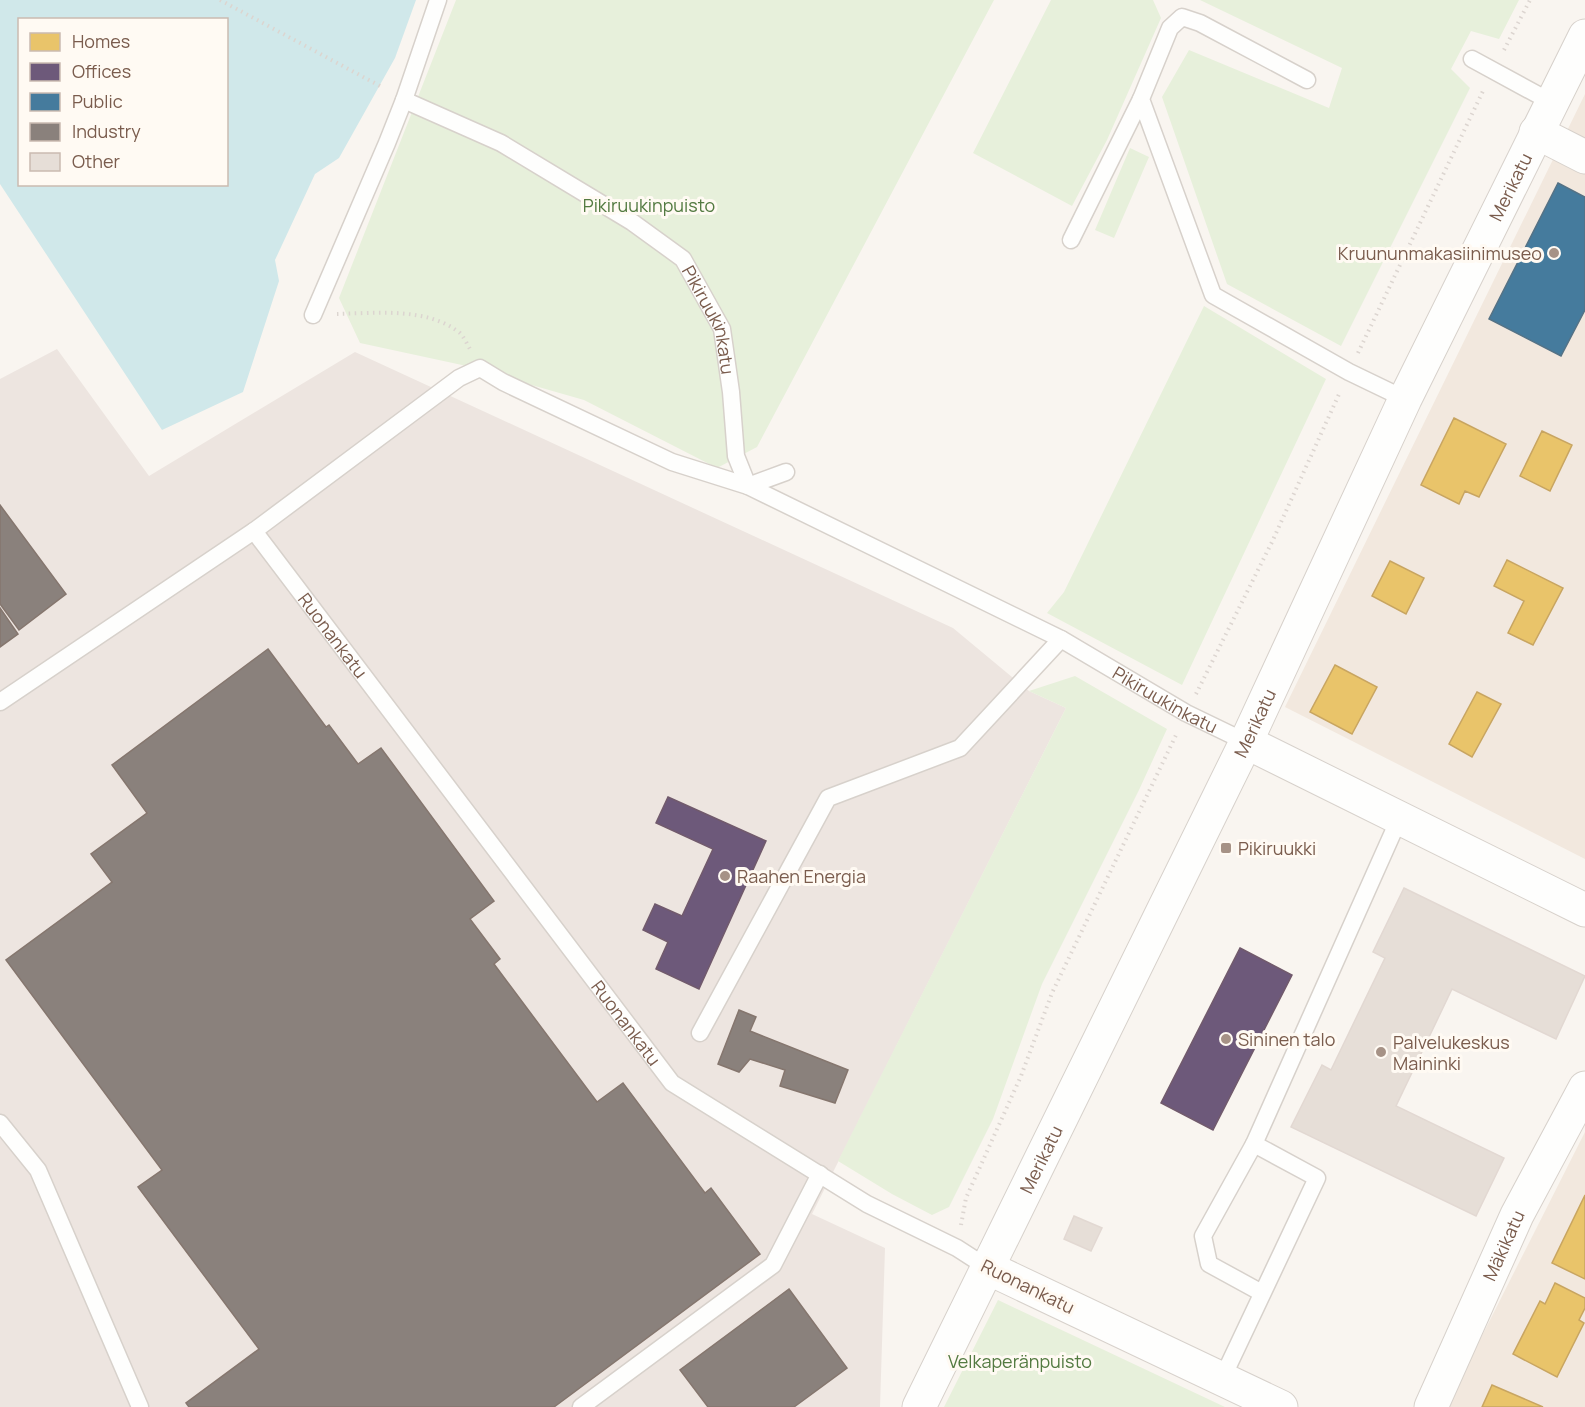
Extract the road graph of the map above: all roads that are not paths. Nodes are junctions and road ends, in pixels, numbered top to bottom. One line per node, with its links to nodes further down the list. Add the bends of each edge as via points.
1 (438, 0): 6 (lane)
2 (1585, 36): 7 (street, Merikatu)
3 (1472, 59): 7 (lane)
4 (1306, 80): 5 (lane, via 1182,17 1170,28)
5 (1141, 99): 10 (lane); 12 (lane, via 1179,218 1213,295)
6 (404, 100): 11 (lane); 14 (lane, Pikiruukinkatu, via 501,143 632,222 683,260 722,329 736,456)
7 (1553, 103): 8 (street, Merikatu)
8 (1536, 132): 9 (street); 12 (street, Merikatu)
9 (1585, 157)
10 (1071, 240)
11 (313, 315)
12 (1405, 399): 18 (street, Merikatu)
13 (786, 472): 14 (lane)
14 (748, 486): 15 (lane, Pikiruukinkatu, via 672,462 480,368 459,378); 16 (lane, Pikiruukinkatu)
15 (254, 531): 17 (lane); 25 (lane, Ruonankatu, via 672,1083)
16 (1061, 639): 18 (lane, Pikiruukinkatu, via 1186,713); 21 (lane, via 960,747 828,798)
17 (0, 702)
18 (1246, 742): 19 (street, Pikiruukinkatu); 26 (street, Merikatu)
19 (1399, 819): 20 (street, Pikiruukinkatu); 24 (lane)
20 (1585, 910)
21 (700, 1033)
22 (1585, 1088): 33 (street, Mäkikatu, via 1517,1215)
23 (0, 1123): 29 (lane, via 38,1170)
24 (1254, 1144): 27 (lane, via 1203,1236 1209,1264); 27 (lane, via 1317,1178)
25 (820, 1174): 26 (lane, Ruonankatu, via 867,1204 957,1248); 30 (lane, via 773,1265)
26 (988, 1268): 28 (street, Ruonankatu); 31 (street, Merikatu)
27 (1262, 1293): 28 (lane)
28 (1222, 1379): 32 (street, Ruonankatu)
29 (140, 1407)
30 (581, 1407)
31 (919, 1407)
32 (1281, 1407)
33 (1431, 1407)

